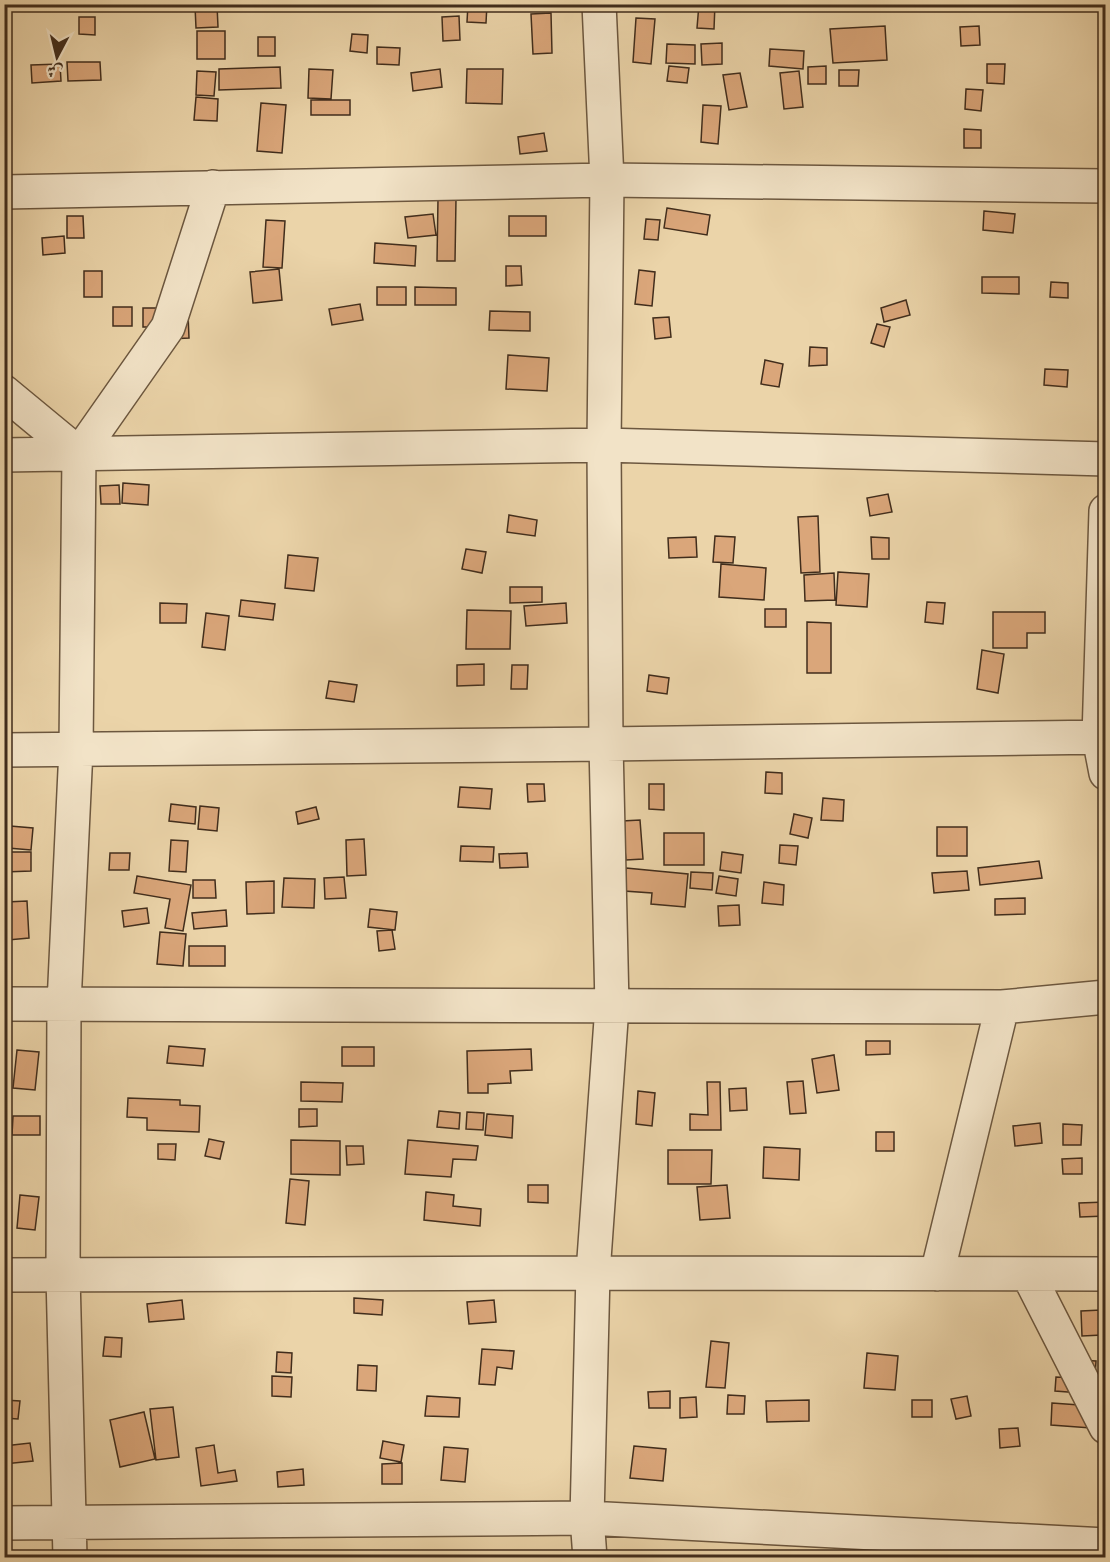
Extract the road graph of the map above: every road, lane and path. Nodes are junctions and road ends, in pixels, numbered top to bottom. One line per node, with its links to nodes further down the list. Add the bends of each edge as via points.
1 (599, 4): 2 (street)
2 (607, 180): 3 (street); 4 (street); 7 (street)
3 (1106, 186)
4 (213, 187): 5 (street); 8 (street, via 168,327)
5 (4, 192)
6 (4, 392): 8 (street)
7 (604, 445): 8 (street); 10 (street); 13 (street)
8 (79, 454): 9 (street); 14 (street)
9 (4, 455)
10 (1106, 459)
11 (1106, 512): 12 (street)
12 (1102, 737): 13 (street); 16 (street)
13 (606, 744): 14 (street); 20 (street)
14 (76, 749): 15 (street); 19 (street)
15 (4, 750)
16 (1106, 773)
17 (1106, 997): 21 (street)
18 (4, 1004): 19 (street)
19 (64, 1004): 20 (street); 27 (street)
20 (612, 1006): 21 (street); 22 (street)
21 (1002, 1007): 23 (street)
22 (593, 1273): 23 (street); 27 (street); 29 (street)
23 (937, 1274): 24 (street)
24 (1028, 1274): 25 (street); 28 (street)
25 (1106, 1274)
26 (4, 1275): 27 (street)
27 (63, 1275): 31 (street)
28 (1106, 1426)
29 (587, 1518): 31 (street); 32 (street); 34 (street)
30 (4, 1523): 31 (street)
31 (69, 1523): 33 (street)
32 (1106, 1545)
33 (70, 1557)
34 (590, 1557)

